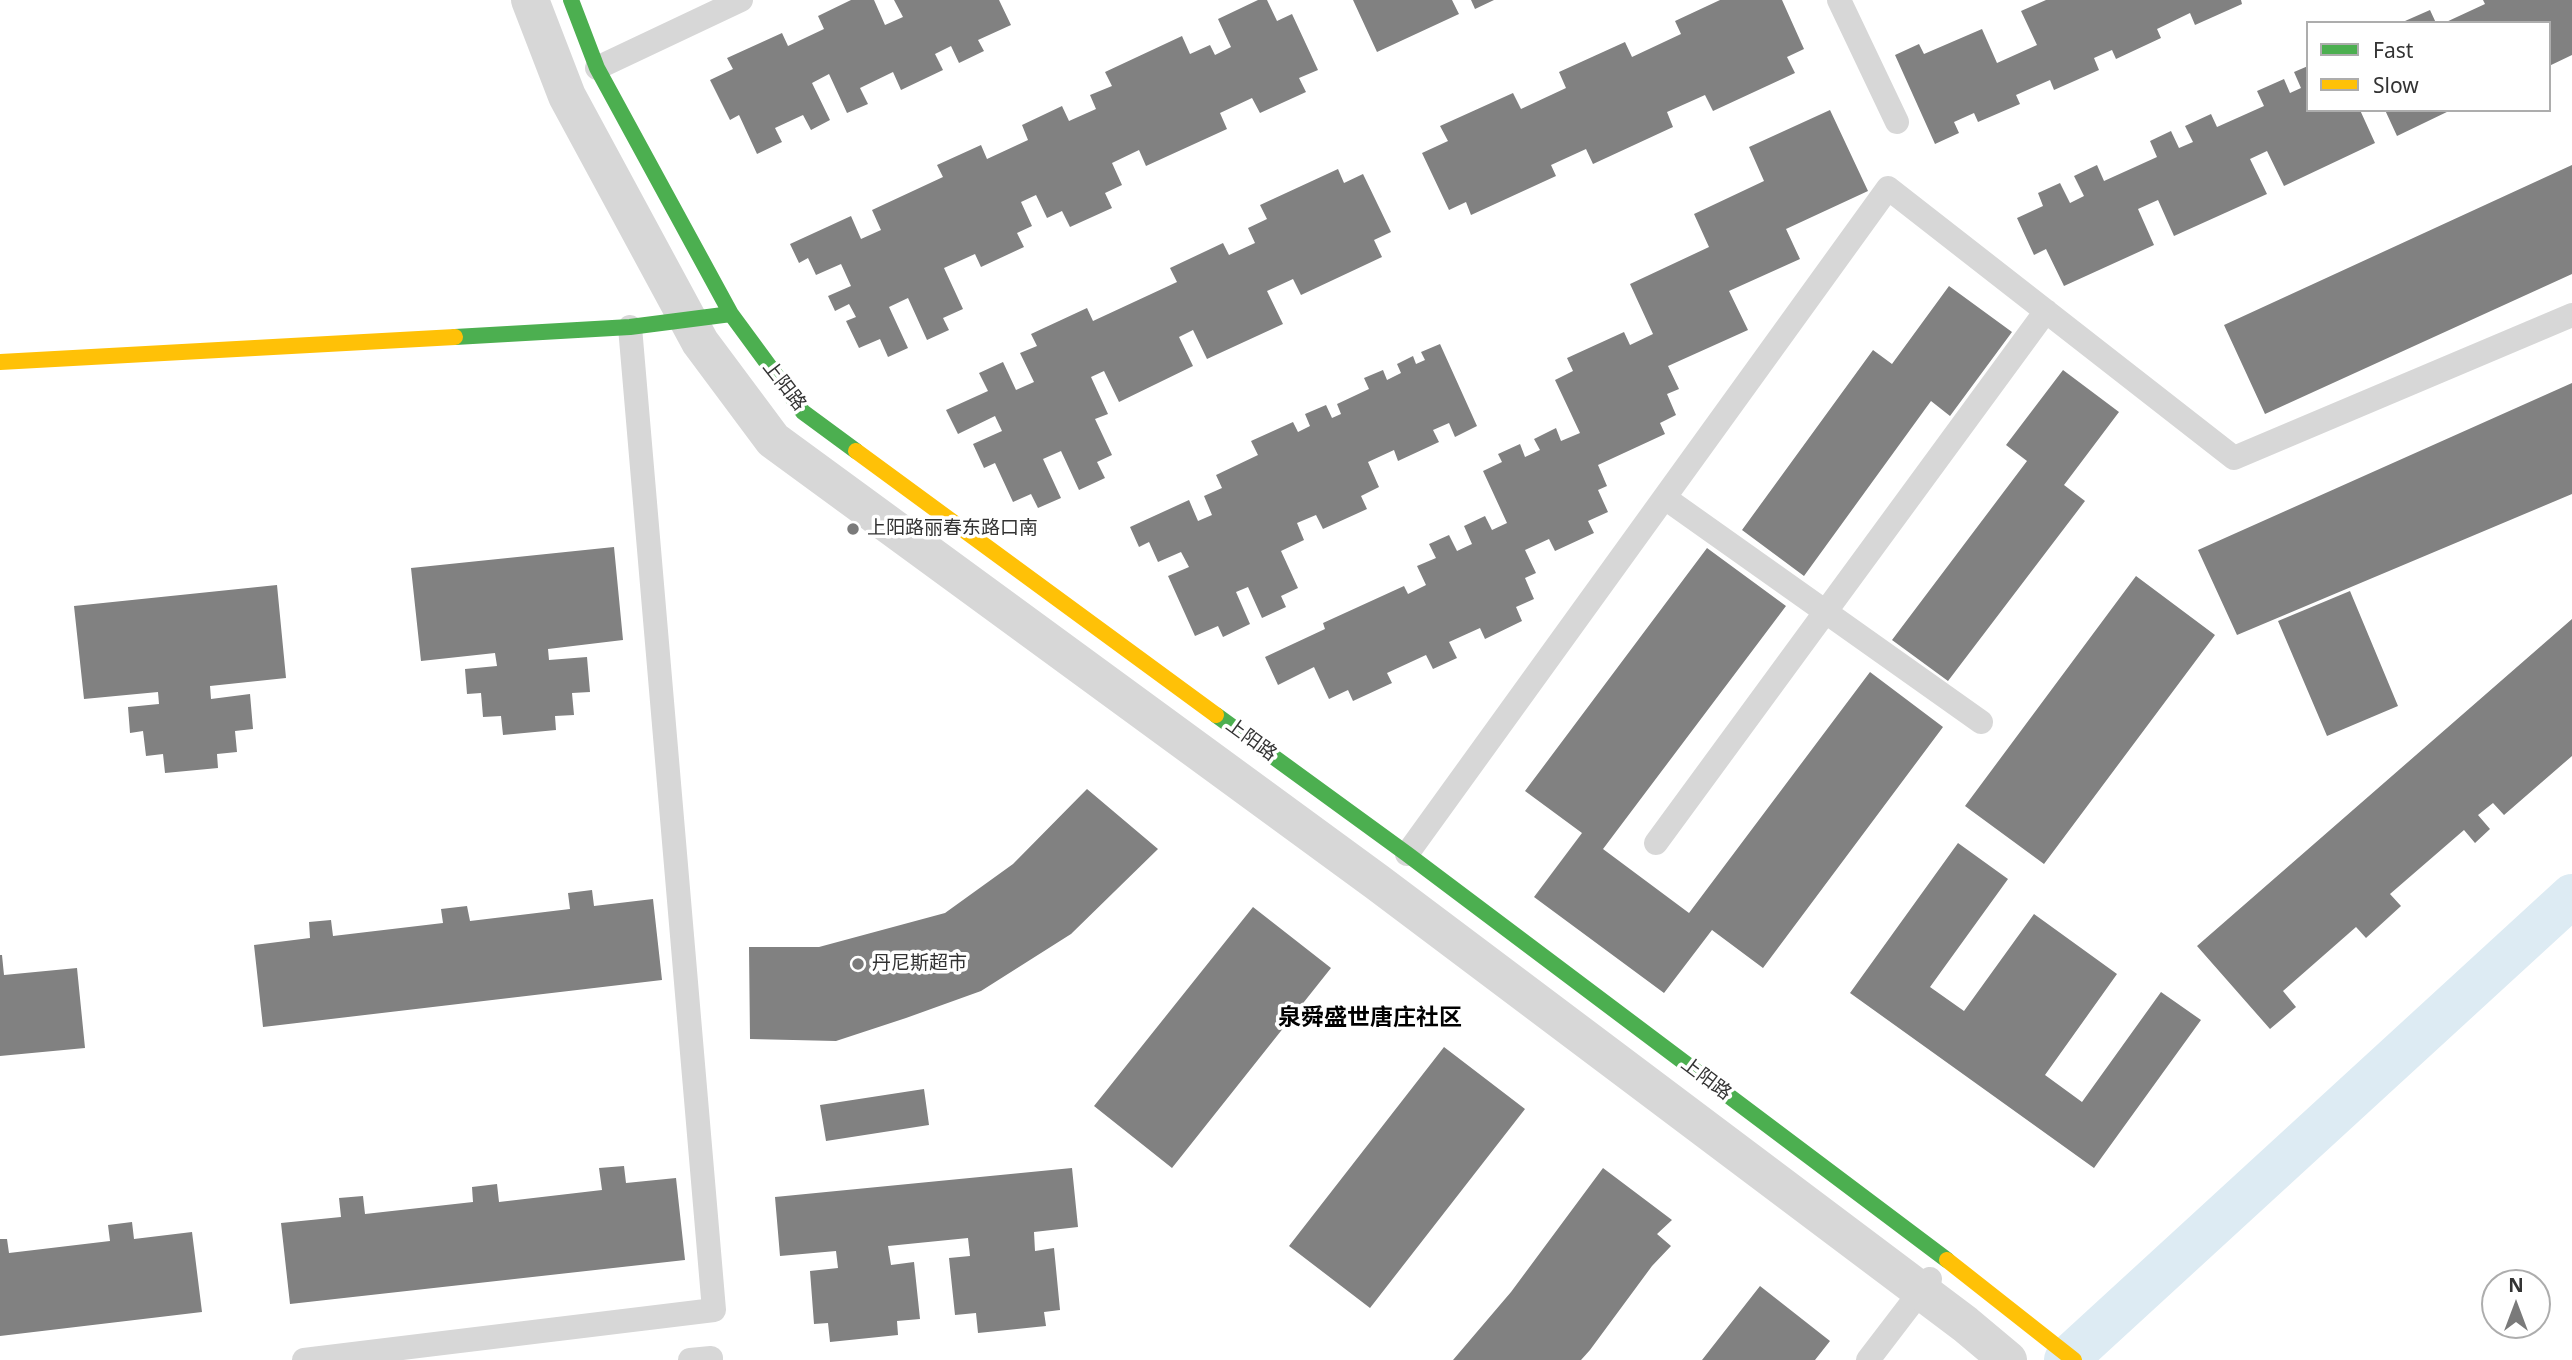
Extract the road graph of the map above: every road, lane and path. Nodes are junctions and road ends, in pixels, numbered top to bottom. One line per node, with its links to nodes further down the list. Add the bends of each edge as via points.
1 (530, 0): 10 (street, via 567,96)
2 (571, 0): 5 (street, 上阳路)
3 (741, 0): 5 (lane)
4 (1839, 0): 6 (lane)
5 (597, 68): 8 (street, 上阳路)
6 (1898, 122)
7 (2046, 312): 9 (lane, via 2234,458); 13 (lane, via 1888,188); 14 (lane)
8 (731, 314): 10 (street); 17 (street, 上阳路, via 803,412)
9 (2572, 315)
10 (688, 320): 11 (street); 19 (street, via 773,440 1377,882)
11 (630, 327): 12 (street); 20 (lane, via 714,1310)
12 (0, 362)
13 (1665, 498): 14 (lane); 17 (lane)
14 (1826, 612): 15 (lane); 16 (lane)
15 (1981, 722)
16 (1656, 843)
17 (1407, 854): 18 (street, 上阳路)
18 (1945, 1259): 19 (lane); 25 (street, 上阳路)
19 (1920, 1292): 23 (lane); 24 (street)
20 (304, 1360)
21 (690, 1360): 22 (lane)
22 (711, 1360)
23 (1868, 1360)
24 (2008, 1360)
25 (2074, 1360)

